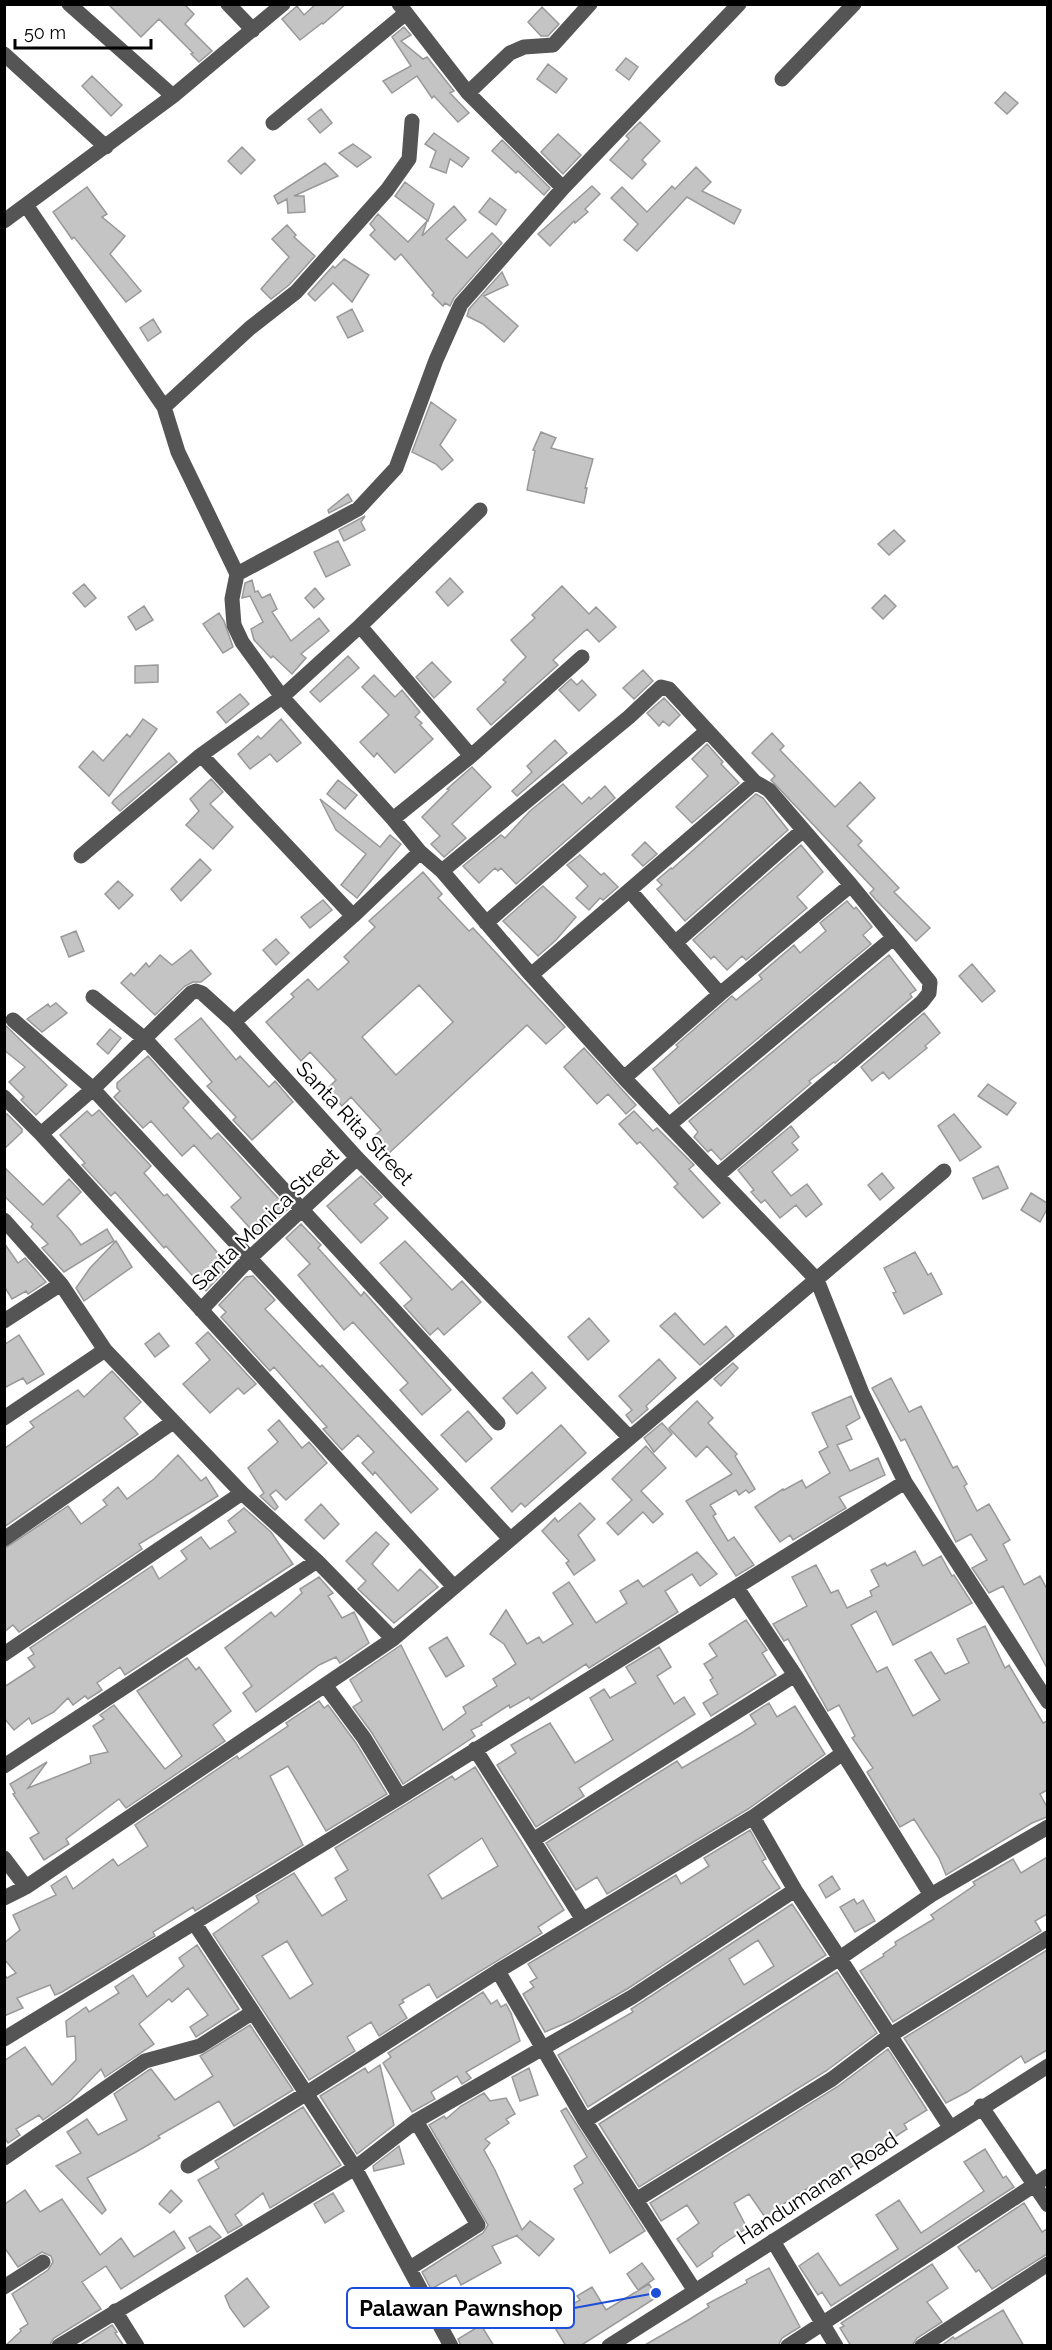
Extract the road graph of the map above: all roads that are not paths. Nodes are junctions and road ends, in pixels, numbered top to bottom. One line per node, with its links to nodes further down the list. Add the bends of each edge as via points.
1 (69, 4): 12 (street)
2 (228, 4): 8 (street)
3 (283, 4): 8 (street)
4 (590, 4): 11 (street, via 553,45 524,47 510,53)
5 (739, 4): 16 (street)
6 (854, 4): 10 (street)
7 (403, 9): 11 (street); 14 (street)
8 (253, 30): 12 (street)
9 (4, 54): 15 (street)
10 (782, 79)
11 (468, 93): 16 (street)
12 (173, 96): 15 (street)
13 (412, 121): 19 (street, via 409,159 387,190 296,292 250,328)
14 (273, 123)
15 (106, 147): 17 (street)
16 (563, 188): 21 (street, via 460,304 396,468 358,509)
17 (26, 205): 18 (street); 19 (street)
18 (4, 221)
19 (164, 407): 21 (street, via 178,453)
20 (480, 510): 22 (street)
21 (237, 574): 24 (street, via 232,599 234,625)
22 (360, 626): 24 (street); 27 (street)
23 (582, 657): 27 (street)
24 (282, 697): 26 (street); 29 (street)
25 (707, 731): 28 (street); 33 (street, via 669,689 661,687); 37 (street)
26 (201, 755): 32 (street); 36 (street)
27 (471, 756): 29 (street)
28 (755, 782): 30 (street, via 769,790); 35 (street)
29 (393, 819): 31 (street)
30 (802, 831): 34 (street); 39 (street)
31 (420, 852): 33 (street); 36 (street)
32 (81, 856)
33 (442, 871): 37 (street)
34 (851, 885): 38 (street); 41 (street)
35 (630, 891): 39 (street); 40 (street)
36 (353, 916): 44 (street)
37 (486, 923): 40 (street)
38 (893, 938): 49 (street); 53 (street, via 930,982 929,993)
39 (675, 943): 41 (street)
40 (531, 975): 46 (street)
41 (720, 994): 46 (street)
42 (93, 997): 45 (street)
43 (13, 1020): 47 (street)
44 (234, 1023): 45 (street, Santa Rita Street, via 196,990); 51 (street, Santa Rita Street)
45 (146, 1040): 47 (street, Santa Rita Street); 54 (street)
46 (624, 1078): 49 (street)
47 (93, 1089): 50 (street, Santa Rita Street); 56 (street)
48 (4, 1097): 50 (street)
49 (669, 1125): 53 (street)
50 (41, 1134): 59 (street)
51 (357, 1158): 54 (street, Santa Monica Street); 65 (street, Santa Rita Street)
52 (944, 1171): 57 (street)
53 (718, 1174): 57 (street)
54 (303, 1209): 56 (street, Santa Monica Street); 64 (street)
55 (4, 1220): 58 (street)
56 (251, 1257): 59 (street, Santa Monica Street); 69 (street)
57 (817, 1280): 65 (street); 66 (street, via 862,1393)
58 (61, 1284): 60 (street); 61 (street)
59 (201, 1310): 71 (street)
60 (4, 1321)
61 (105, 1350): 62 (street); 63 (street)
62 (4, 1418)
63 (173, 1422): 67 (street); 68 (street)
64 (498, 1423)
65 (630, 1438): 69 (street)
66 (905, 1482): 72 (street); 77 (street)
67 (242, 1494): 70 (street); 74 (street)
68 (4, 1539)
69 (510, 1539): 71 (street)
70 (317, 1561): 73 (street); 80 (street)
71 (454, 1587): 73 (street)
72 (736, 1588): 75 (street); 78 (street)
73 (393, 1639): 76 (street)
74 (4, 1654)
75 (795, 1675): 79 (street); 84 (street)
76 (325, 1685): 81 (street); 86 (street)
77 (1047, 1702)
78 (475, 1749): 81 (street); 84 (street)
79 (843, 1753): 82 (street); 88 (street)
80 (4, 1766)
81 (400, 1797): 91 (street)
82 (753, 1817): 87 (street); 90 (street)
83 (1047, 1827): 88 (street)
84 (533, 1840): 90 (street)
85 (4, 1858): 86 (street)
86 (26, 1887): 89 (street)
87 (795, 1890): 93 (street); 98 (street, via 632,1997)
88 (931, 1894): 93 (street)
89 (4, 1898)
90 (583, 1920): 94 (street)
91 (195, 1924): 95 (street); 97 (street)
92 (1047, 1938): 96 (street)
93 (840, 1958): 96 (street); 103 (street)
94 (498, 1971): 98 (street); 100 (street)
95 (254, 2012): 100 (street); 105 (street, via 200,2046 145,2061)
96 (889, 2036): 104 (street); 110 (street, via 832,2079)
97 (4, 2039)
98 (542, 2049): 102 (street); 103 (street)
99 (1047, 2066): 101 (street, Handumanan Road)
100 (307, 2093): 106 (street); 107 (street)
101 (981, 2106): 104 (street, Handumanan Road); 109 (street)
102 (416, 2121): 107 (street); 115 (street, via 478,2225)
103 (585, 2121): 110 (street)
104 (950, 2127): 112 (street, Handumanan Road)
105 (4, 2158)
106 (188, 2166)
107 (355, 2168): 115 (street); 118 (street)
108 (1047, 2176): 109 (street)
109 (1034, 2184): 111 (street); 119 (street)
110 (636, 2200): 117 (street)
111 (1047, 2205)
112 (773, 2241): 117 (street, Handumanan Road); 119 (street)
113 (43, 2262): 116 (street)
114 (1047, 2264): 126 (street)
115 (410, 2268): 122 (street)
116 (4, 2287)
117 (695, 2291): 123 (street, Handumanan Road)
118 (115, 2311): 120 (street); 121 (street)
119 (823, 2323): 124 (street); 125 (street)
120 (59, 2346)
121 (137, 2346)
122 (451, 2346)
123 (609, 2346)
124 (788, 2346)
125 (836, 2346)
126 (922, 2346)

